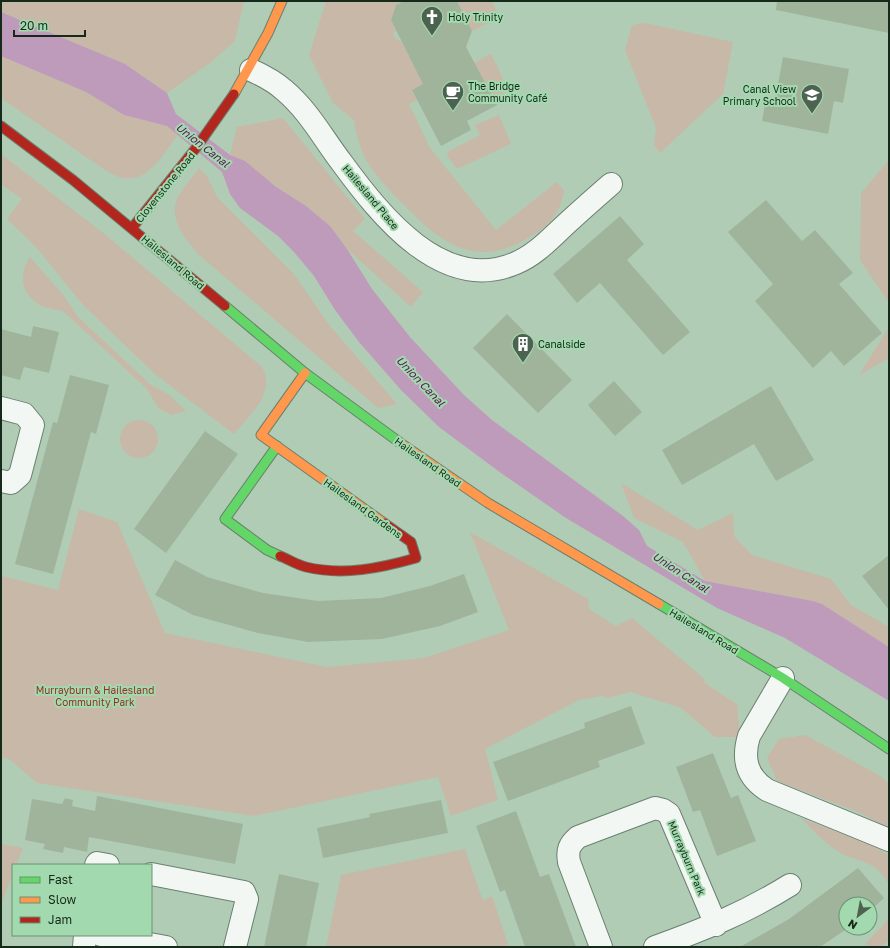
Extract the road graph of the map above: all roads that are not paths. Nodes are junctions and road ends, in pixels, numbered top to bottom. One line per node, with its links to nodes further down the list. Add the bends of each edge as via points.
1 (282, 1): 2 (street, Clovenstone Road)
2 (250, 70): 4 (street, Hailesland Place, via 275,82 297,102 360,186 400,232 429,254 456,266 493,270 516,264 541,248); 5 (street, Clovenstone Road, via 173,180)
3 (1, 126): 5 (street, Hailesland Road)
4 (611, 184)
5 (132, 228): 6 (street, Hailesland Road)
6 (305, 373): 8 (street, Hailesland Gardens, via 261,435); 10 (street, Hailesland Road, via 488,503)
7 (1, 408): 9 (street, via 24,414 33,425 20,475 11,483)
8 (277, 446): 8 (street, Hailesland Gardens, via 225,519 267,550 305,567 340,571 382,568 416,558 411,542)
9 (1, 481)
10 (783, 678): 11 (street, Hailesland Road); 12 (street, via 745,747 745,758 752,778 767,790)
11 (889, 748)
12 (889, 840)
13 (152, 874): 20 (street, via 244,892 247,899)
14 (790, 885): 15 (street)
15 (716, 925): 21 (street, Murrayburn Park, via 669,814 655,808 578,837 571,843 567,852); 22 (street)
16 (85, 936): 18 (street)
17 (106, 936): 19 (street)
18 (84, 947)
19 (166, 947)
20 (235, 947)
21 (601, 947)
22 (655, 947)

